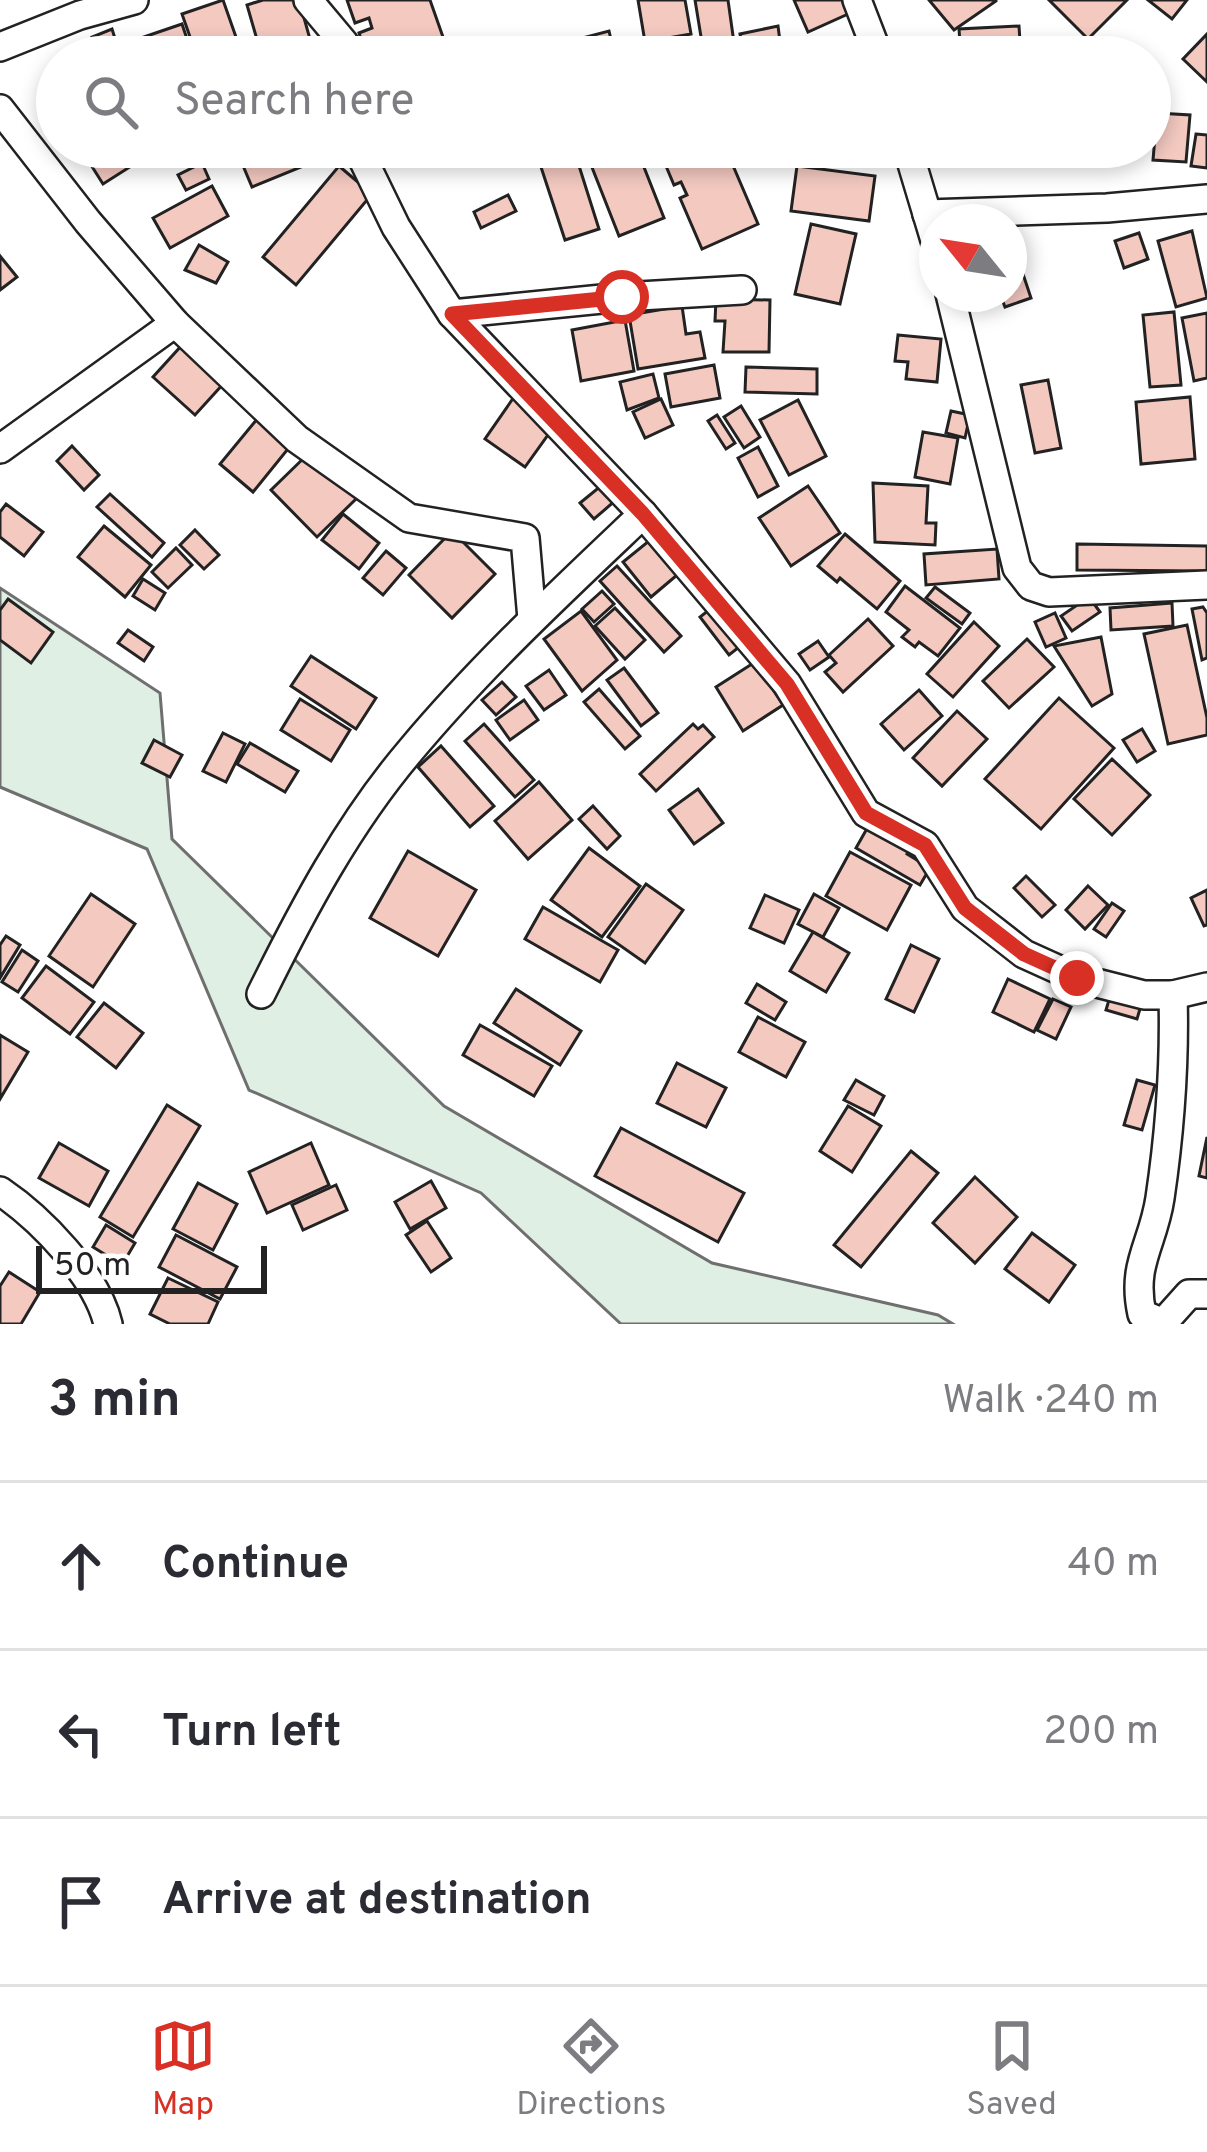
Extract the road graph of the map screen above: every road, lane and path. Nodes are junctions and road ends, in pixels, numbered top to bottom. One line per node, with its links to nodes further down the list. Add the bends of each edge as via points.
1 (134, 0): 6 (street)
2 (308, 0): 4 (street)
3 (857, 0): 5 (street)
4 (338, 36)
5 (872, 36)
6 (0, 47)
7 (0, 109): 8 (street)
8 (36, 155)
9 (46, 168): 18 (street)
10 (367, 168): 17 (street)
11 (913, 168): 13 (street)
12 (1207, 199): 14 (street)
13 (924, 204)
14 (1027, 211)
15 (742, 290): 17 (street)
16 (954, 312): 21 (street, via 1017,568 1030,586 1049,592)
17 (452, 314): 20 (street)
18 (175, 323): 19 (street); 22 (street, via 297,439 410,518 525,538)
19 (0, 449)
20 (643, 514): 22 (street); 25 (street, via 787,684 866,813 925,845 965,908 1024,954 1077,978)
21 (1207, 585)
22 (532, 620): 24 (street, via 408,752 311,892)
23 (1207, 988): 25 (street)
24 (261, 994)
25 (1173, 995): 27 (street, via 1170,1130 1136,1284 1142,1314 1163,1323 1189,1294)
26 (0, 1191): 28 (street, via 46,1228 103,1303)
27 (1207, 1294)
28 (108, 1324)

